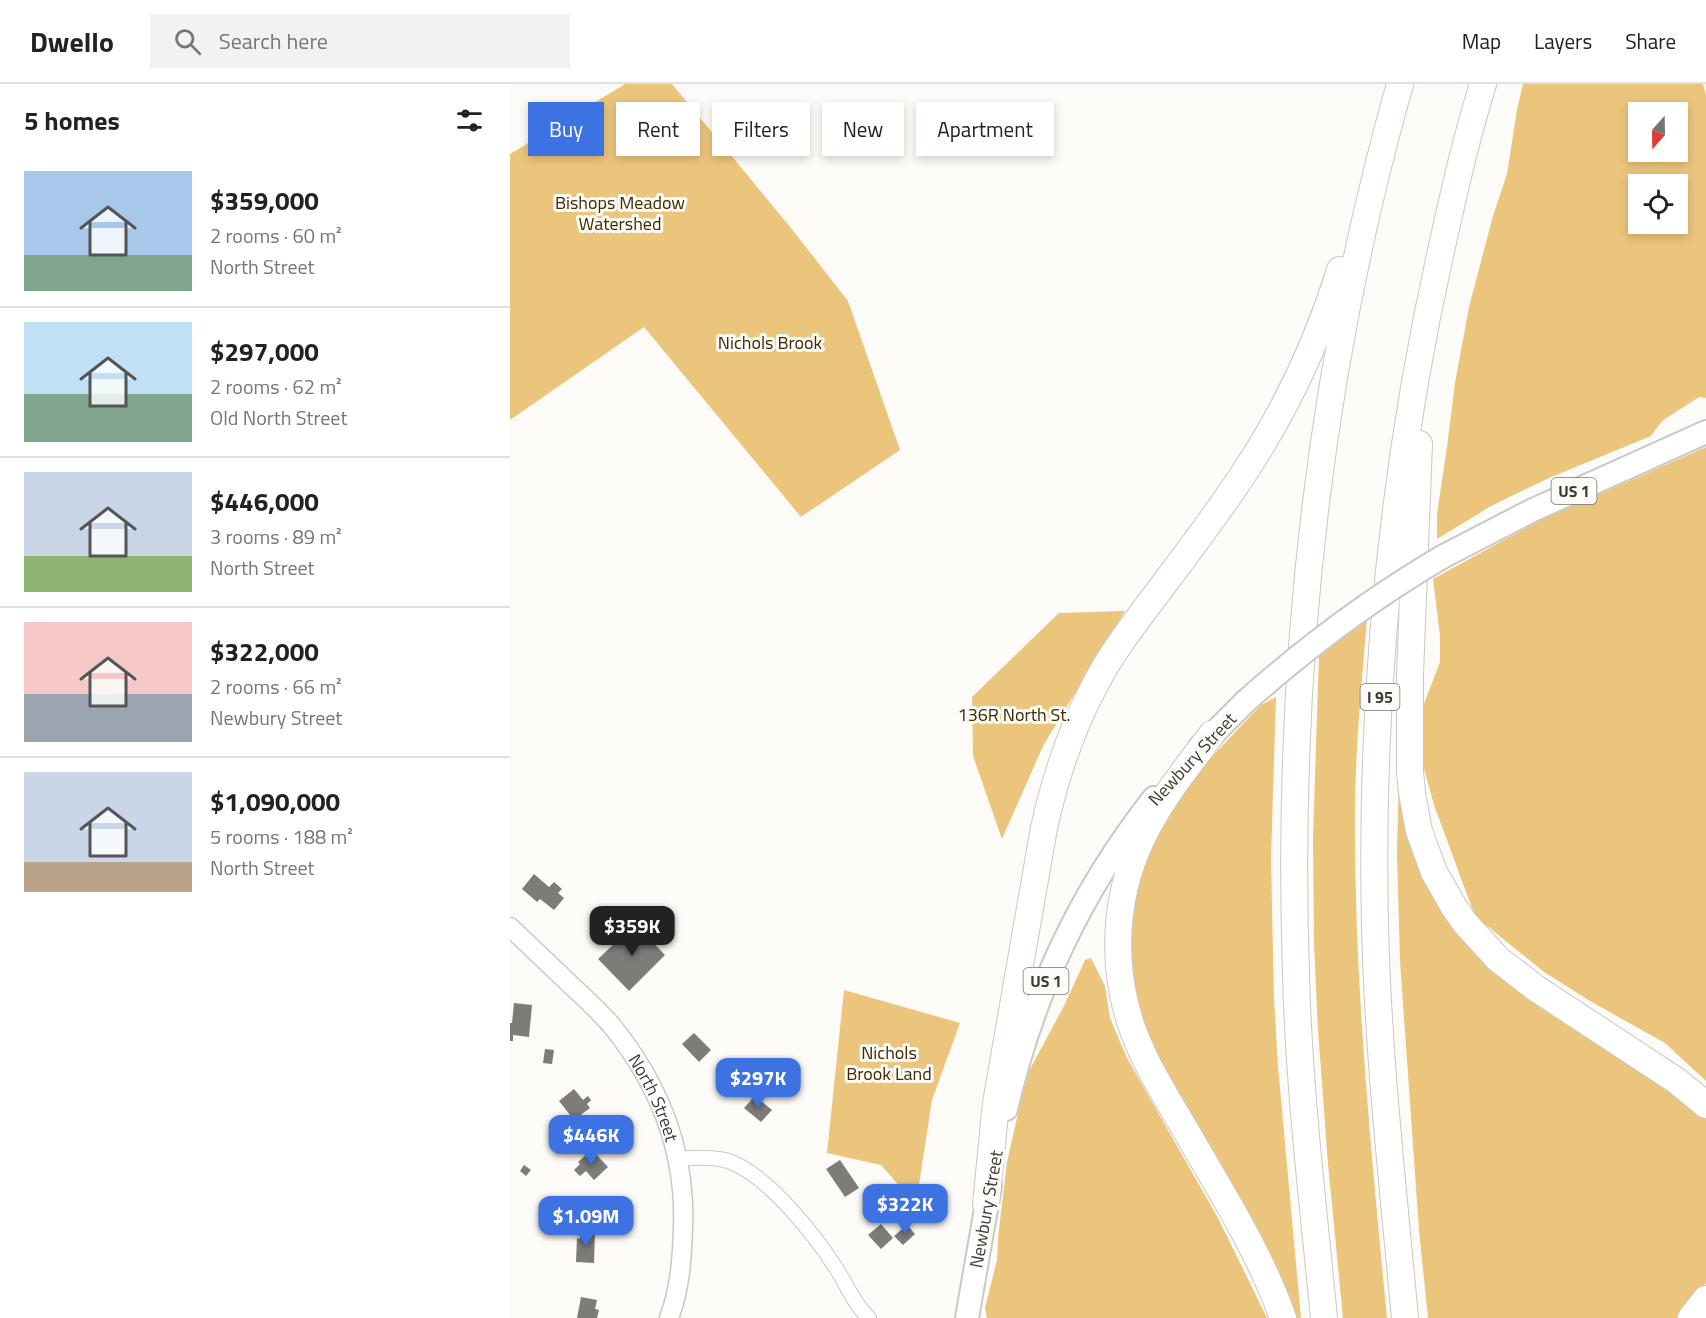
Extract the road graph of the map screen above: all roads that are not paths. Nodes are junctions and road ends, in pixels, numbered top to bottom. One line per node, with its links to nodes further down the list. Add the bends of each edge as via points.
1 (1400, 84): 9 (highway, via 1330,301 1295,384 1241,478 1115,651 1068,743 1040,850 996,1103); 15 (highway, via 1366,218 1338,357 1314,520 1300,671 1294,835 1296,979)
2 (1483, 84): 3 (highway, I 95, via 1453,197)
3 (1424, 332): 7 (highway, via 1410,749 1412,793 1426,852 1454,907 1498,959); 16 (highway, I 95, via 1401,469 1389,581 1375,826 1379,1025)
4 (1706, 432): 5 (main road, Newbury Street / US 1, bridge, via 1533,510 1402,581 1300,654)
5 (1212, 734): 9 (main road, Newbury Street / US 1, via 1135,823 1065,937 1019,1057); 14 (highway, via 1166,795 1134,855 1122,898 1119,965 1126,1008 1141,1050 1240,1224)
6 (512, 931): 8 (street, North Street, via 610,1024 630,1050 661,1104)
7 (1706, 1105)
8 (676, 1159): 11 (street, North Street, via 682,1187 682,1259); 12 (street, via 730,1161 757,1176 804,1223)
9 (986, 1204): 13 (main road, Newbury Street / US 1)
10 (1706, 1299): 17 (highway)
11 (669, 1318)
12 (869, 1318)
13 (967, 1318)
14 (1283, 1318)
15 (1324, 1318)
16 (1405, 1318)
17 (1691, 1318)

